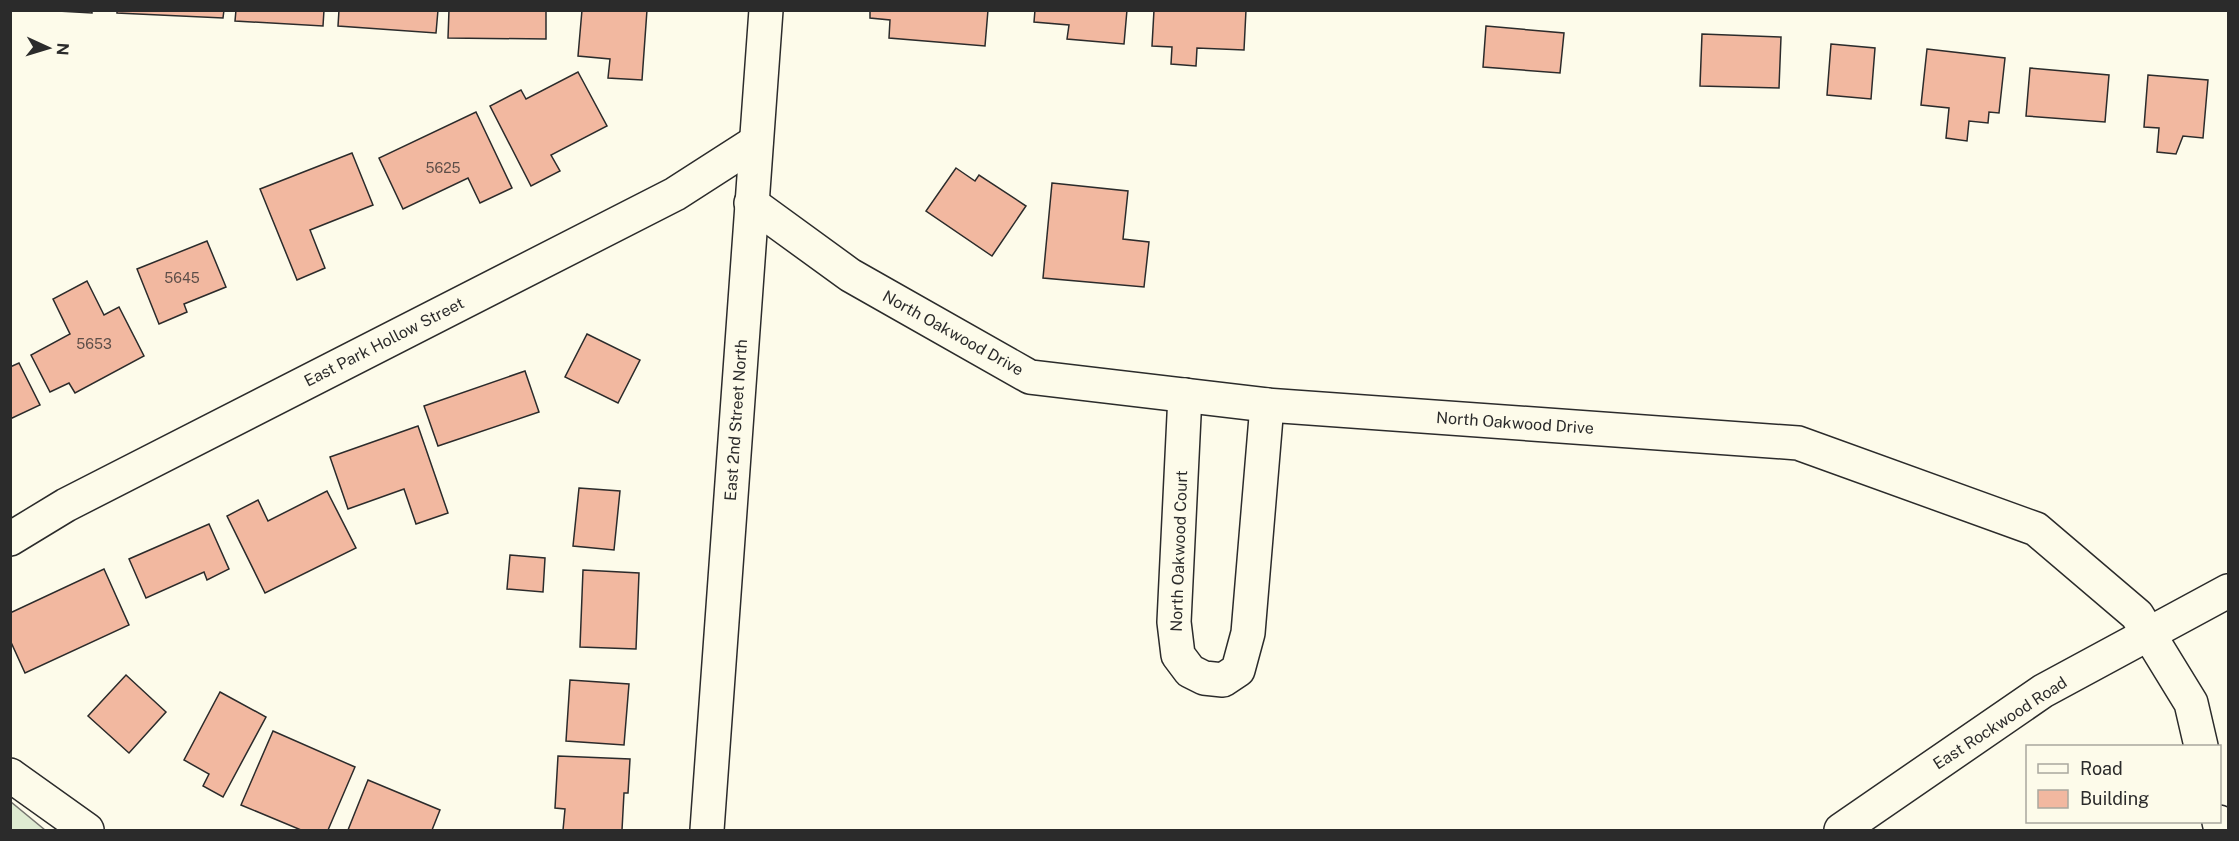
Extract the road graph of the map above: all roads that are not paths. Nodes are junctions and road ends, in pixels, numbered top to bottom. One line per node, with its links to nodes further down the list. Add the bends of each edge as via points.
1 (766, 10): 2 (street, East 2nd Street North)
2 (756, 142): 3 (street, East 2nd Street North); 6 (street, East Park Hollow Street, via 675,194 76,499)
3 (751, 202): 4 (street, North Oakwood Drive, via 850,275 1030,377); 12 (street, East 2nd Street North)
4 (1185, 395): 5 (street, North Oakwood Drive); 5 (street, North Oakwood Court, via 1174,622 1178,655 1190,671 1204,678 1223,680 1238,670 1248,633)
5 (1268, 405): 8 (street, North Oakwood Drive, via 1798,443 2036,529 2137,615)
6 (10, 539)
7 (2229, 591): 8 (street, East Rockwood Road)
8 (2148, 634): 9 (street, North Oakwood Drive, via 2191,704); 13 (street, East Rockwood Road, via 2043,691)
9 (2201, 745)
10 (10, 775): 11 (street)
11 (87, 831)
12 (707, 831)
13 (1841, 831)

